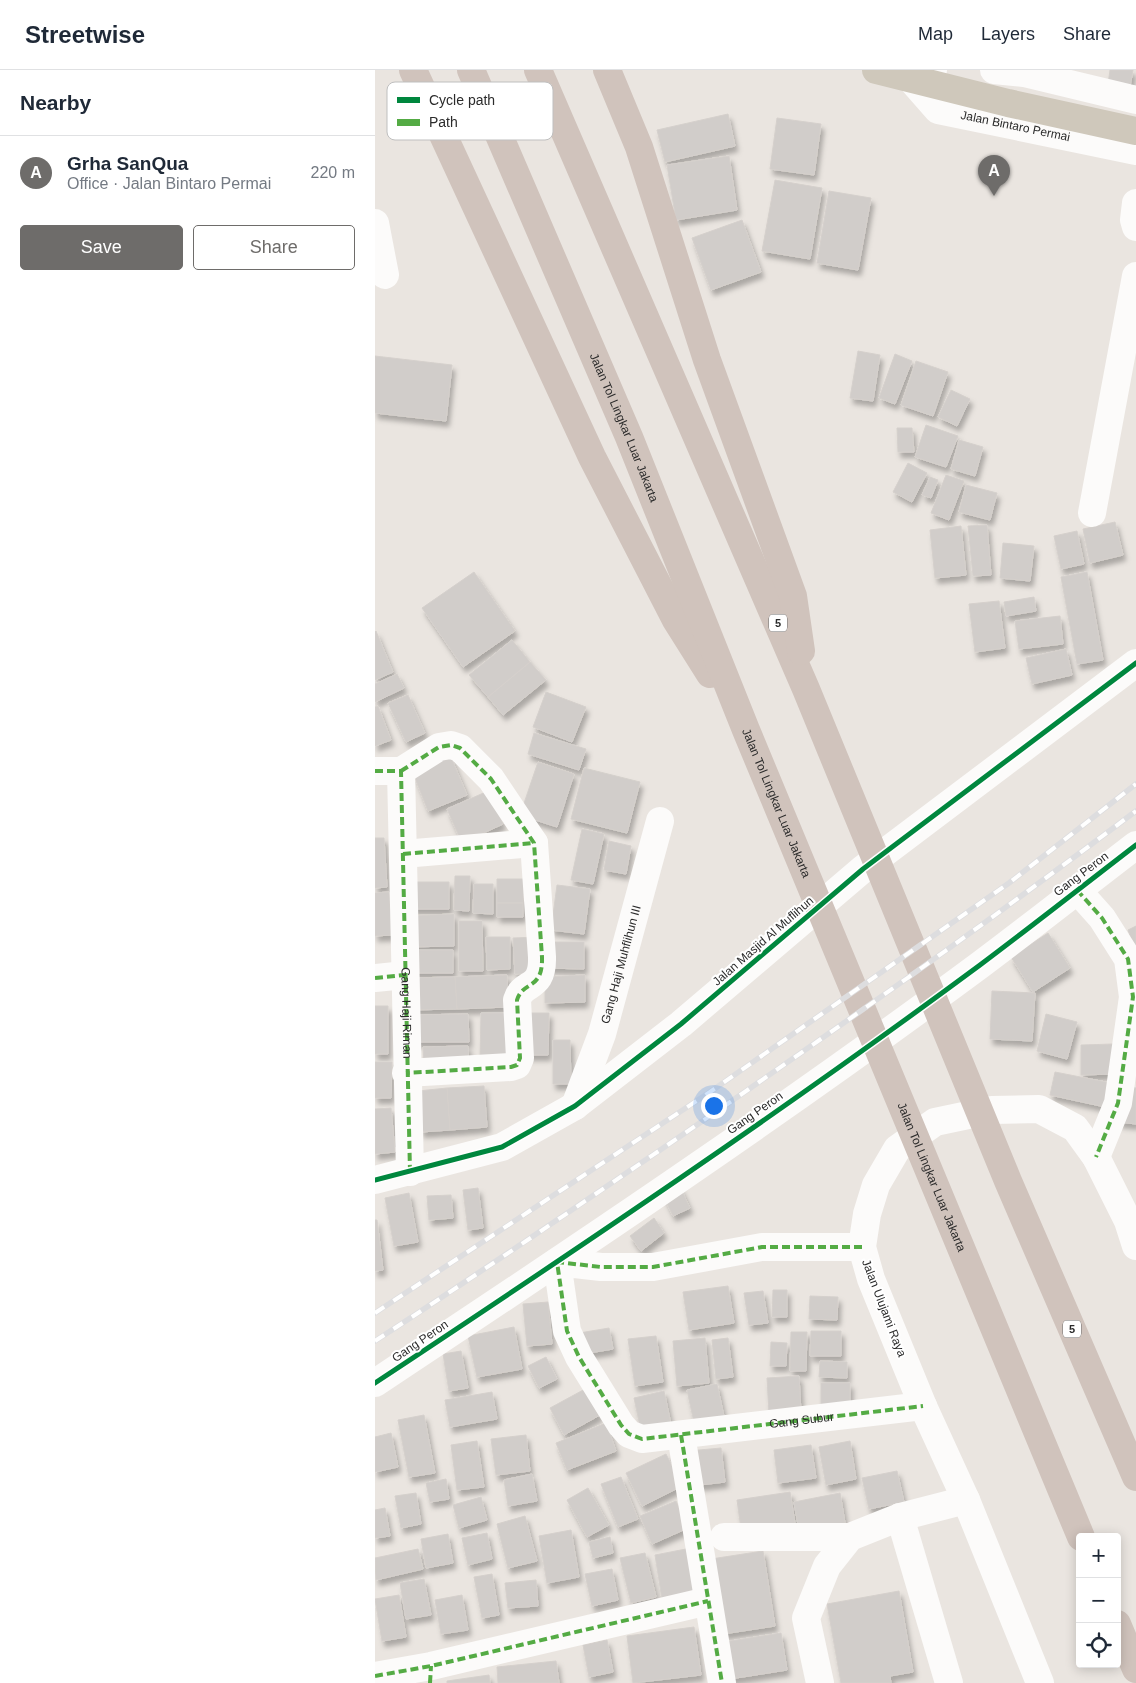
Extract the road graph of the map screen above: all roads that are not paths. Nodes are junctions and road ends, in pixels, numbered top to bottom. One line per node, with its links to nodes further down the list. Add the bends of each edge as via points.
1 (413, 70): 8 (highway)
2 (471, 70): 9 (highway, Jalan Tol Lingkar Luar Jakarta)
3 (538, 70): 10 (highway, 5)
4 (607, 70): 24 (highway, via 639,147 707,360 793,596)
5 (876, 70): 7 (main road, Jalan Bintaro Permai)
6 (1005, 70): 11 (street)
7 (921, 74): 13 (main road, Jalan Bintaro Permai, via 1008,103); 16 (street, Jalan Bintaro Permai, via 938,110)
8 (419, 82)
9 (476, 82)
10 (543, 82)
11 (1136, 100)
12 (553, 105): 24 (highway, 5)
13 (1136, 131)
14 (445, 140): 25 (highway, via 592,457 676,620)
15 (501, 140): 25 (highway, Jalan Tol Lingkar Luar Jakarta, via 629,437)
16 (1136, 151)
17 (1136, 203): 19 (street, via 1133,220)
18 (375, 223): 20 (street)
19 (1136, 226)
20 (385, 275)
21 (1136, 276): 22 (street)
22 (1092, 513)
23 (1136, 663): 35 (street, Jalan Masjid Al Muflihun, via 863,869 681,1024)
24 (807, 689): 45 (highway, 5, via 1008,1181)
25 (746, 730): 48 (highway, Jalan Tol Lingkar Luar Jakarta)
26 (388, 771): 28 (street, via 439,748 451,745 460,748 491,779); 30 (street, Gang Haji Riman)
27 (660, 821): 35 (street, Gang Haji Muhflihun III, via 602,1034)
28 (534, 844): 30 (street); 34 (street, via 542,967 537,982 520,993 517,1000 519,1062 511,1067)
29 (1136, 845): 31 (street, Gang Peron)
30 (403, 854): 32 (street, Gang Haji Riman)
31 (1077, 890): 36 (street, via 1102,918 1128,958 1133,997 1118,1103); 41 (street, Gang Peron, via 948,988)
32 (405, 975): 33 (street); 34 (street, Gang Haji Riman)
33 (375, 978)
34 (406, 1073): 37 (street, Gang Haji Riman)
35 (575, 1106): 37 (street, Jalan Masjid Al Muflihun, via 502,1147)
36 (1095, 1157): 39 (street, Jalan Ulujami Raya, via 1128,1221); 40 (street, Jalan Ulujami Raya, via 1075,1128 1039,1109 992,1110 935,1122 897,1149 880,1178 867,1214)
37 (410, 1172): 38 (street, Jalan Masjid Al Muflihun)
38 (375, 1180)
39 (1136, 1246)
40 (862, 1247): 41 (street, via 762,1247 653,1267 601,1267); 43 (street, Jalan Ulujami Raya, via 871,1279)
41 (557, 1262): 42 (street, Gang Peron); 44 (street, Gang Subur, via 567,1331 579,1357 621,1425 629,1434 642,1439)
42 (375, 1384)
43 (923, 1406): 44 (street, Gang Subur); 46 (street, Jalan Ulujami Raya)
44 (681, 1435): 51 (street)
45 (1136, 1477)
46 (967, 1500): 47 (street); 59 (street, Jalan Ulujami Raya)
47 (900, 1517): 50 (street); 58 (street)
48 (1079, 1533)
49 (724, 1537): 50 (street)
50 (850, 1538): 57 (street, via 827,1566 806,1618)
51 (708, 1601): 54 (street); 56 (street)
52 (1121, 1633): 53 (highway)
53 (1136, 1669)
54 (430, 1675): 55 (street)
55 (375, 1676)
56 (722, 1683)
57 (820, 1683)
58 (949, 1683)
59 (1040, 1683)

